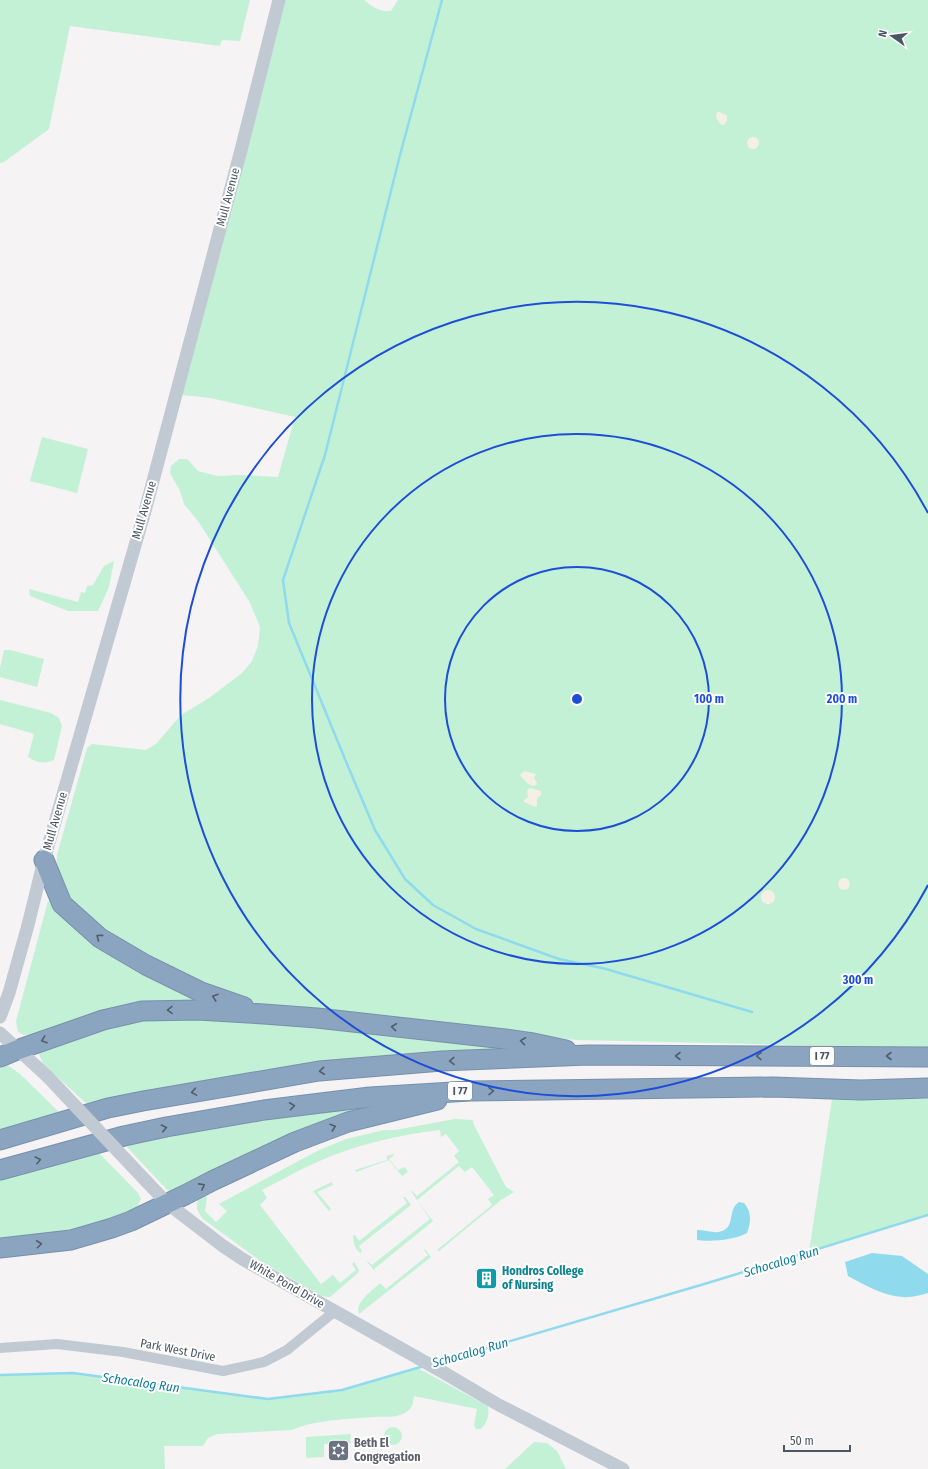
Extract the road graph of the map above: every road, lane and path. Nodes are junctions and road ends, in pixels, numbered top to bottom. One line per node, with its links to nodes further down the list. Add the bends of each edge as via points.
1 (279, 0): 2 (street, Mull Avenue, via 145,510)
2 (44, 860): 3 (highway, one-way to 2, via 201,992 146,965 100,938 62,904); 4 (street, Mull Avenue, via 9,993)
3 (264, 1014): 6 (highway, one-way to 6, via 198,1010 142,1011 103,1020); 7 (highway, one-way to 3, via 504,1039)
4 (0, 1017)
5 (0, 1033): 6 (street, White Pond Drive)
6 (8, 1053): 13 (street, White Pond Drive, bridge, via 48,1077)
7 (588, 1055): 8 (highway, I 77, one-way to 7); 11 (highway, I 77, one-way to 11, via 442,1061 319,1072 108,1108)
8 (928, 1057)
9 (928, 1088): 10 (highway, I 77, one-way to 9, via 765,1087 861,1090)
10 (470, 1091): 12 (highway, I 77, one-way to 10, via 124,1136 264,1110 370,1097); 13 (highway, one-way to 10, via 295,1142 329,1129)
11 (0, 1140)
12 (0, 1170)
13 (167, 1203): 14 (highway, one-way to 13, via 71,1240 90,1235 131,1221); 15 (street, White Pond Drive, via 239,1257)
14 (0, 1248)
15 (335, 1312): 16 (street, Park West Drive, via 287,1350 264,1362 223,1371 123,1352 56,1344); 17 (street, White Pond Drive, via 497,1404)
16 (0, 1348)
17 (623, 1469)

